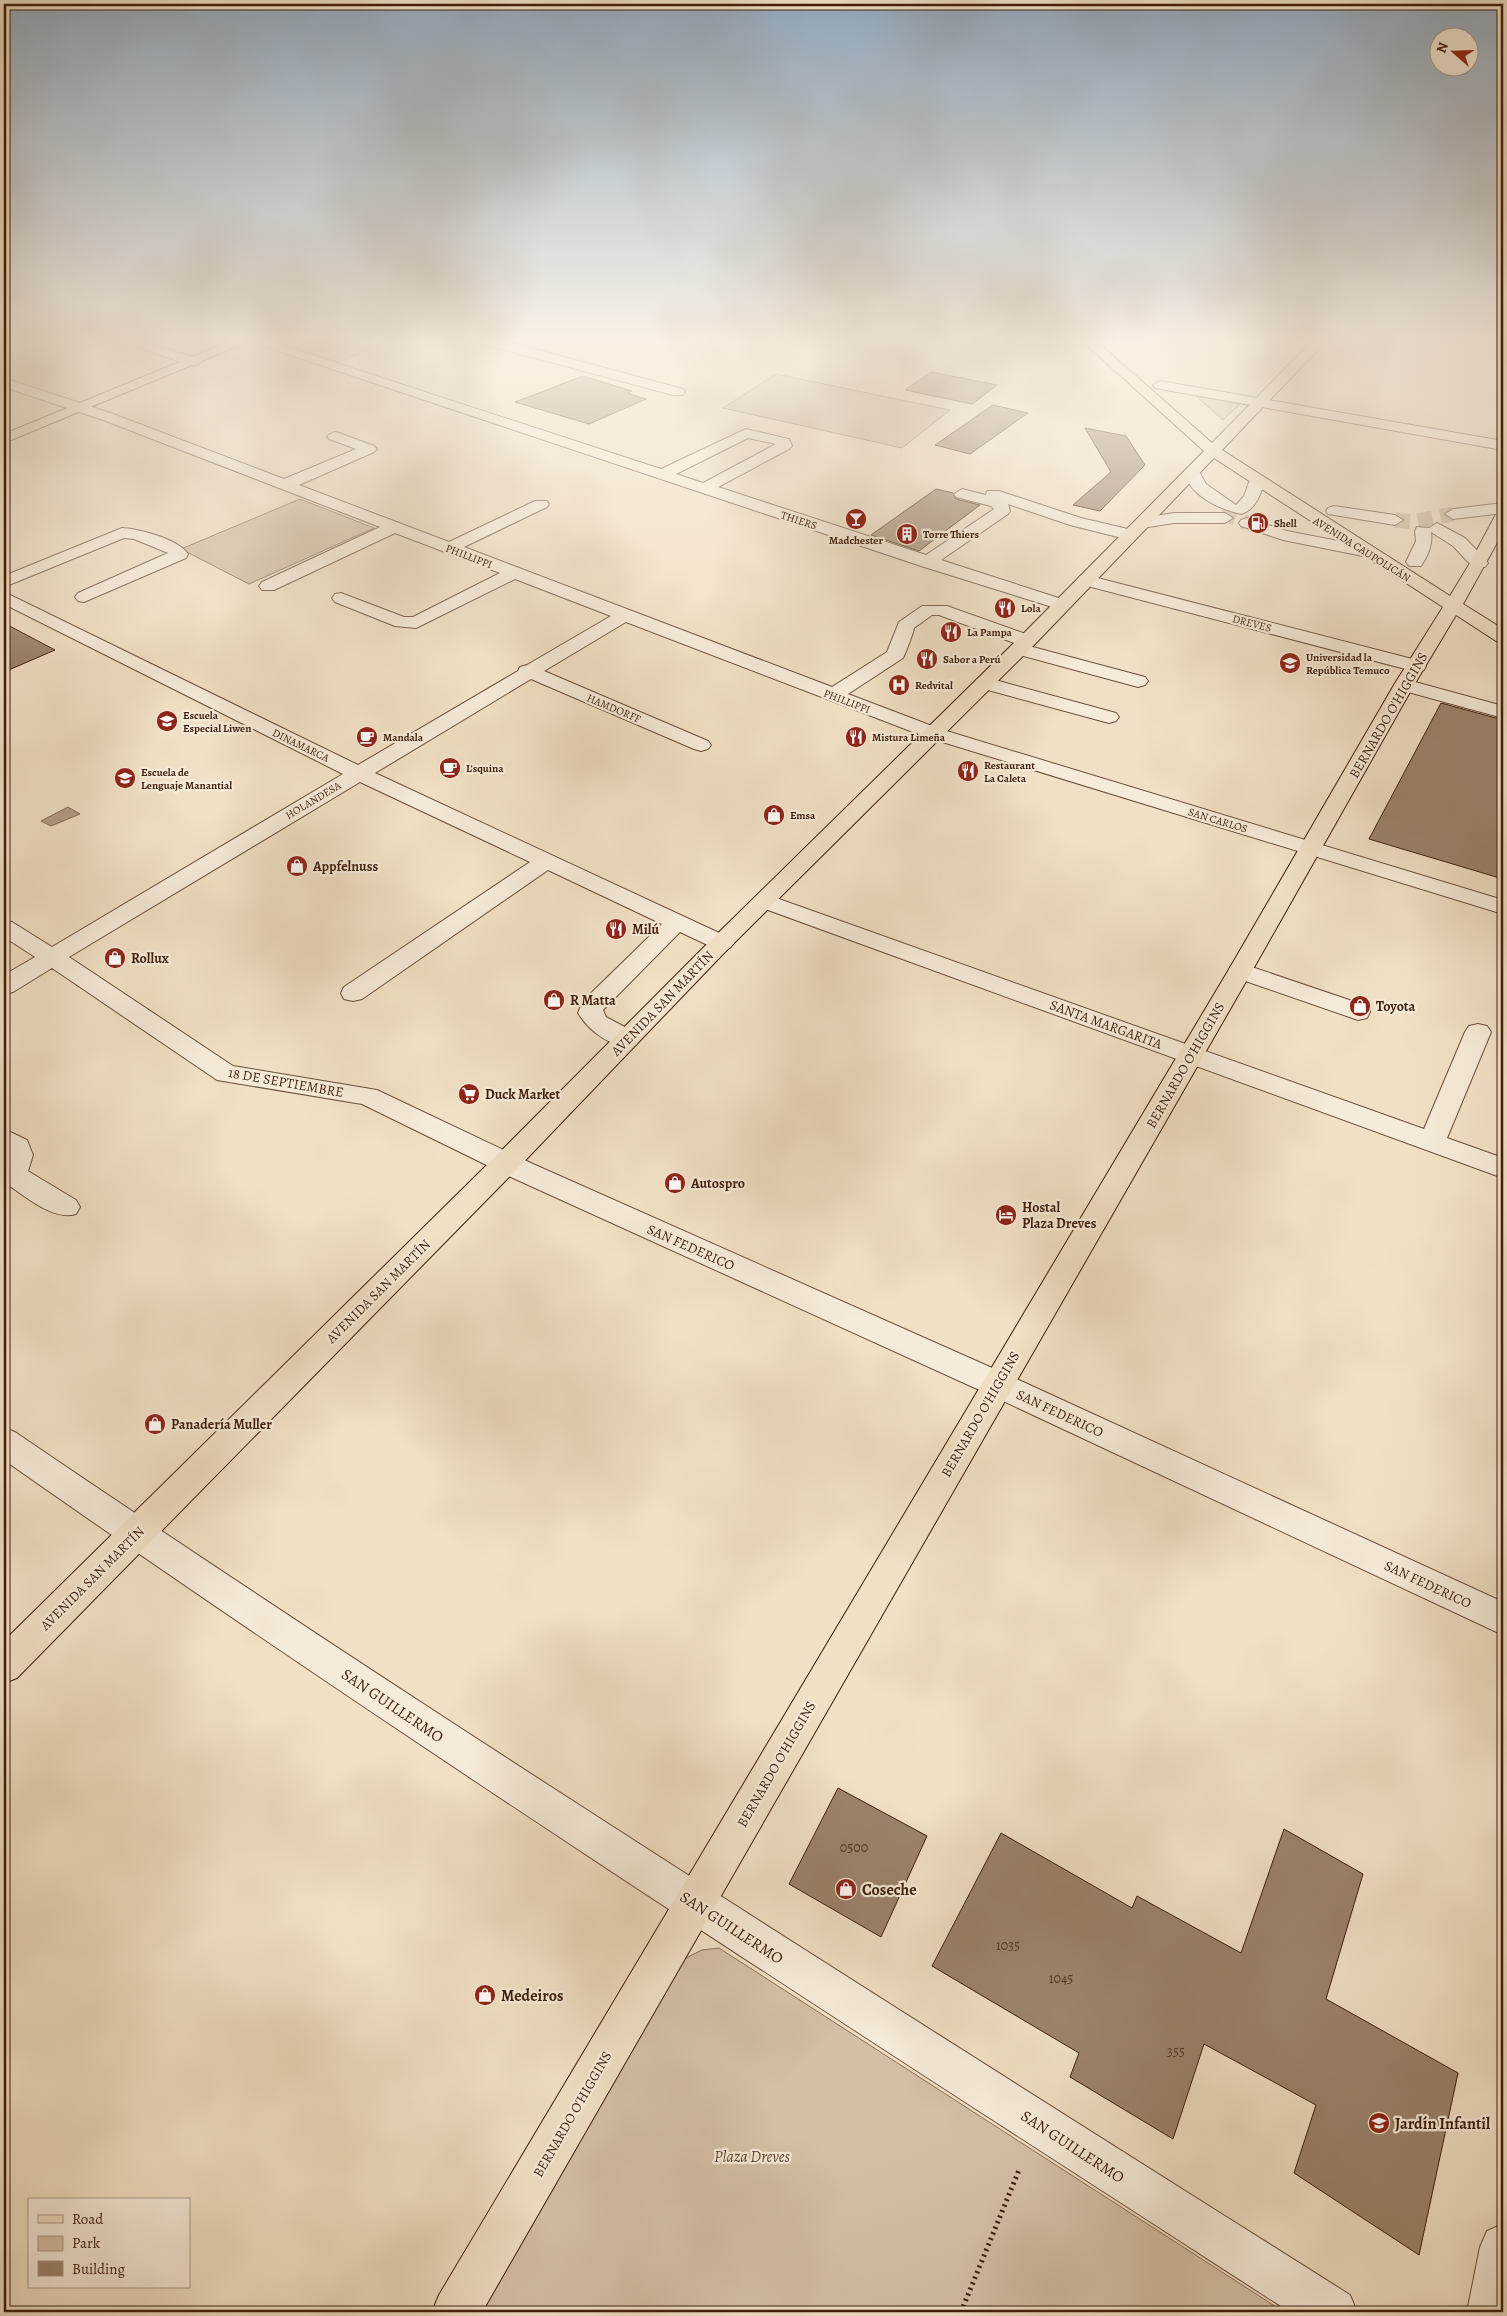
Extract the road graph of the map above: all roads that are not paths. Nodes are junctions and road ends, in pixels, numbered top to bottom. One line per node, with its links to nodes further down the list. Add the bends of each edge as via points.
1 (188, 448): 13 (street, PHILLIPPI)
2 (367, 448): 13 (street, via 369,449)
3 (583, 448): 10 (street, THIERS)
4 (714, 448): 10 (street)
5 (780, 448): 14 (street)
6 (1214, 448): 9 (main road, AVENIDA SAN MARTÍN)
7 (1221, 448): 11 (main road, AVENIDA CAUPOLICÁN)
8 (1223, 448): 12 (main road, AVENIDA CAUPOLICÁN)
9 (1192, 471): 21 (street, via 1195,482); 26 (main road, AVENIDA SAN MARTÍN)
10 (663, 474): 14 (street, THIERS)
11 (1257, 480): 21 (street, via 1252,497); 29 (main road, AVENIDA CAUPOLICÁN)
12 (1288, 482)
13 (284, 485): 25 (street, PHILLIPPI)
14 (705, 488): 31 (street, THIERS)
15 (962, 494): 31 (street, via 997,503 1002,511)
16 (993, 494): 26 (street, via 1076,522)
17 (1319, 501): 20 (main road, AVENIDA CAUPOLICÁN)
18 (541, 504): 28 (street)
19 (1503, 508): 22 (street)
20 (1334, 511): 24 (street); 27 (main road, AVENIDA CAUPOLICÁN)
21 (1235, 514): 26 (street, via 1174,518); 29 (street, via 1283,535)
22 (1453, 514)
23 (1503, 516): 33 (main road, BERNARDO O'HIGGINS)
24 (1395, 520)
25 (394, 527): 28 (street, PHILLIPPI); 39 (street)
26 (1136, 529): 36 (main road, AVENIDA SAN MARTÍN)
27 (1367, 531)
28 (449, 548): 35 (street, PHILLIPPI)
29 (1368, 552): 43 (main road, AVENIDA CAUPOLICÁN)
30 (1399, 552): 32 (main road, AVENIDA CAUPOLICÁN)
31 (927, 562): 44 (street, THIERS)
32 (1415, 562): 33 (street, via 1430,530 1458,542); 34 (main road, AVENIDA CAUPOLICÁN)
33 (1479, 562): 43 (main road, BERNARDO O'HIGGINS)
34 (1431, 572)
35 (513, 573): 42 (street, via 416,623 401,622); 45 (street, PHILLIPPI)
36 (1086, 580): 44 (main road, AVENIDA SAN MARTÍN); 48 (street, DREVES)
37 (1446, 581): 43 (main road, AVENIDA CAUPOLICÁN)
38 (4, 582): 41 (street, via 122,533 137,534 180,554)
39 (268, 586)
40 (4, 597): 58 (street, DINAMARCA)
41 (84, 597)
42 (341, 598)
43 (1463, 598): 46 (main road, AVENIDA CAUPOLICÁN); 48 (main road, BERNARDO O'HIGGINS)
44 (1062, 605): 47 (main road, AVENIDA SAN MARTÍN)
45 (622, 616): 49 (street, HOLANDESA); 53 (street, PHILLIPPI)
46 (1503, 637)
47 (1023, 645): 50 (street); 51 (main road, AVENIDA SAN MARTÍN); 53 (street, via 941,610 928,610 905,626 896,654)
48 (1417, 666): 52 (main road, BERNARDO O'HIGGINS)
49 (527, 671): 57 (street, HAMDORFF); 58 (street, HOLANDESA)
50 (1138, 681)
51 (984, 683): 55 (street); 56 (main road, AVENIDA SAN MARTÍN)
52 (1404, 685): 54 (street); 59 (main road, BERNARDO O'HIGGINS)
53 (833, 695): 56 (street, PHILLIPPI)
54 (1503, 712)
55 (1109, 718)
56 (933, 733): 59 (street, SAN CARLOS); 61 (main road, AVENIDA SAN MARTÍN)
57 (701, 745)
58 (357, 773): 60 (street, DINAMARCA); 66 (street, HOLANDESA)
59 (1311, 849): 62 (street, SAN CARLOS); 67 (main road, BERNARDO O'HIGGINS)
60 (547, 861): 63 (street, DINAMARCA); 69 (street)
61 (764, 901): 65 (main road, AVENIDA SAN MARTÍN); 73 (street, SANTA MARGARITA)
62 (1503, 907)
63 (677, 922): 65 (street, DINAMARCA); 72 (street, via 592,1007 590,1013 597,1023)
64 (4, 927): 66 (street, 18 DE SEPTIEMBRE)
65 (722, 942): 72 (main road, AVENIDA SAN MARTÍN)
66 (51, 956): 68 (street, HOLANDESA); 76 (street, 18 DE SEPTIEMBRE, via 226,1074 368,1096)
67 (1240, 971): 70 (street); 73 (main road, BERNARDO O'HIGGINS)
68 (4, 986)
69 (354, 993)
70 (1358, 1012)
71 (1478, 1032): 75 (street)
72 (627, 1039): 76 (main road, AVENIDA SAN MARTÍN)
73 (1190, 1055): 75 (street, SANTA MARGARITA); 79 (main road, BERNARDO O'HIGGINS)
74 (4, 1138): 78 (street, via 17,1147 20,1155 14,1171 18,1178)
75 (1432, 1142): 77 (street, SANTA MARGARITA)
76 (506, 1163): 79 (street, SAN FEDERICO); 81 (main road, AVENIDA SAN MARTÍN)
77 (1503, 1168)
78 (66, 1207)
79 (997, 1384): 82 (street, SAN FEDERICO); 84 (main road, BERNARDO O'HIGGINS)
80 (4, 1442): 81 (street, SAN GUILLERMO)
81 (136, 1534): 83 (main road, AVENIDA SAN MARTÍN); 84 (street, SAN GUILLERMO)
82 (1503, 1619)
83 (4, 1666)
84 (695, 1904): 86 (main road, BERNARDO O'HIGGINS); 87 (street, SAN GUILLERMO)
85 (1503, 2247): 88 (street)
86 (456, 2312)
87 (1334, 2312)
88 (1491, 2312)

